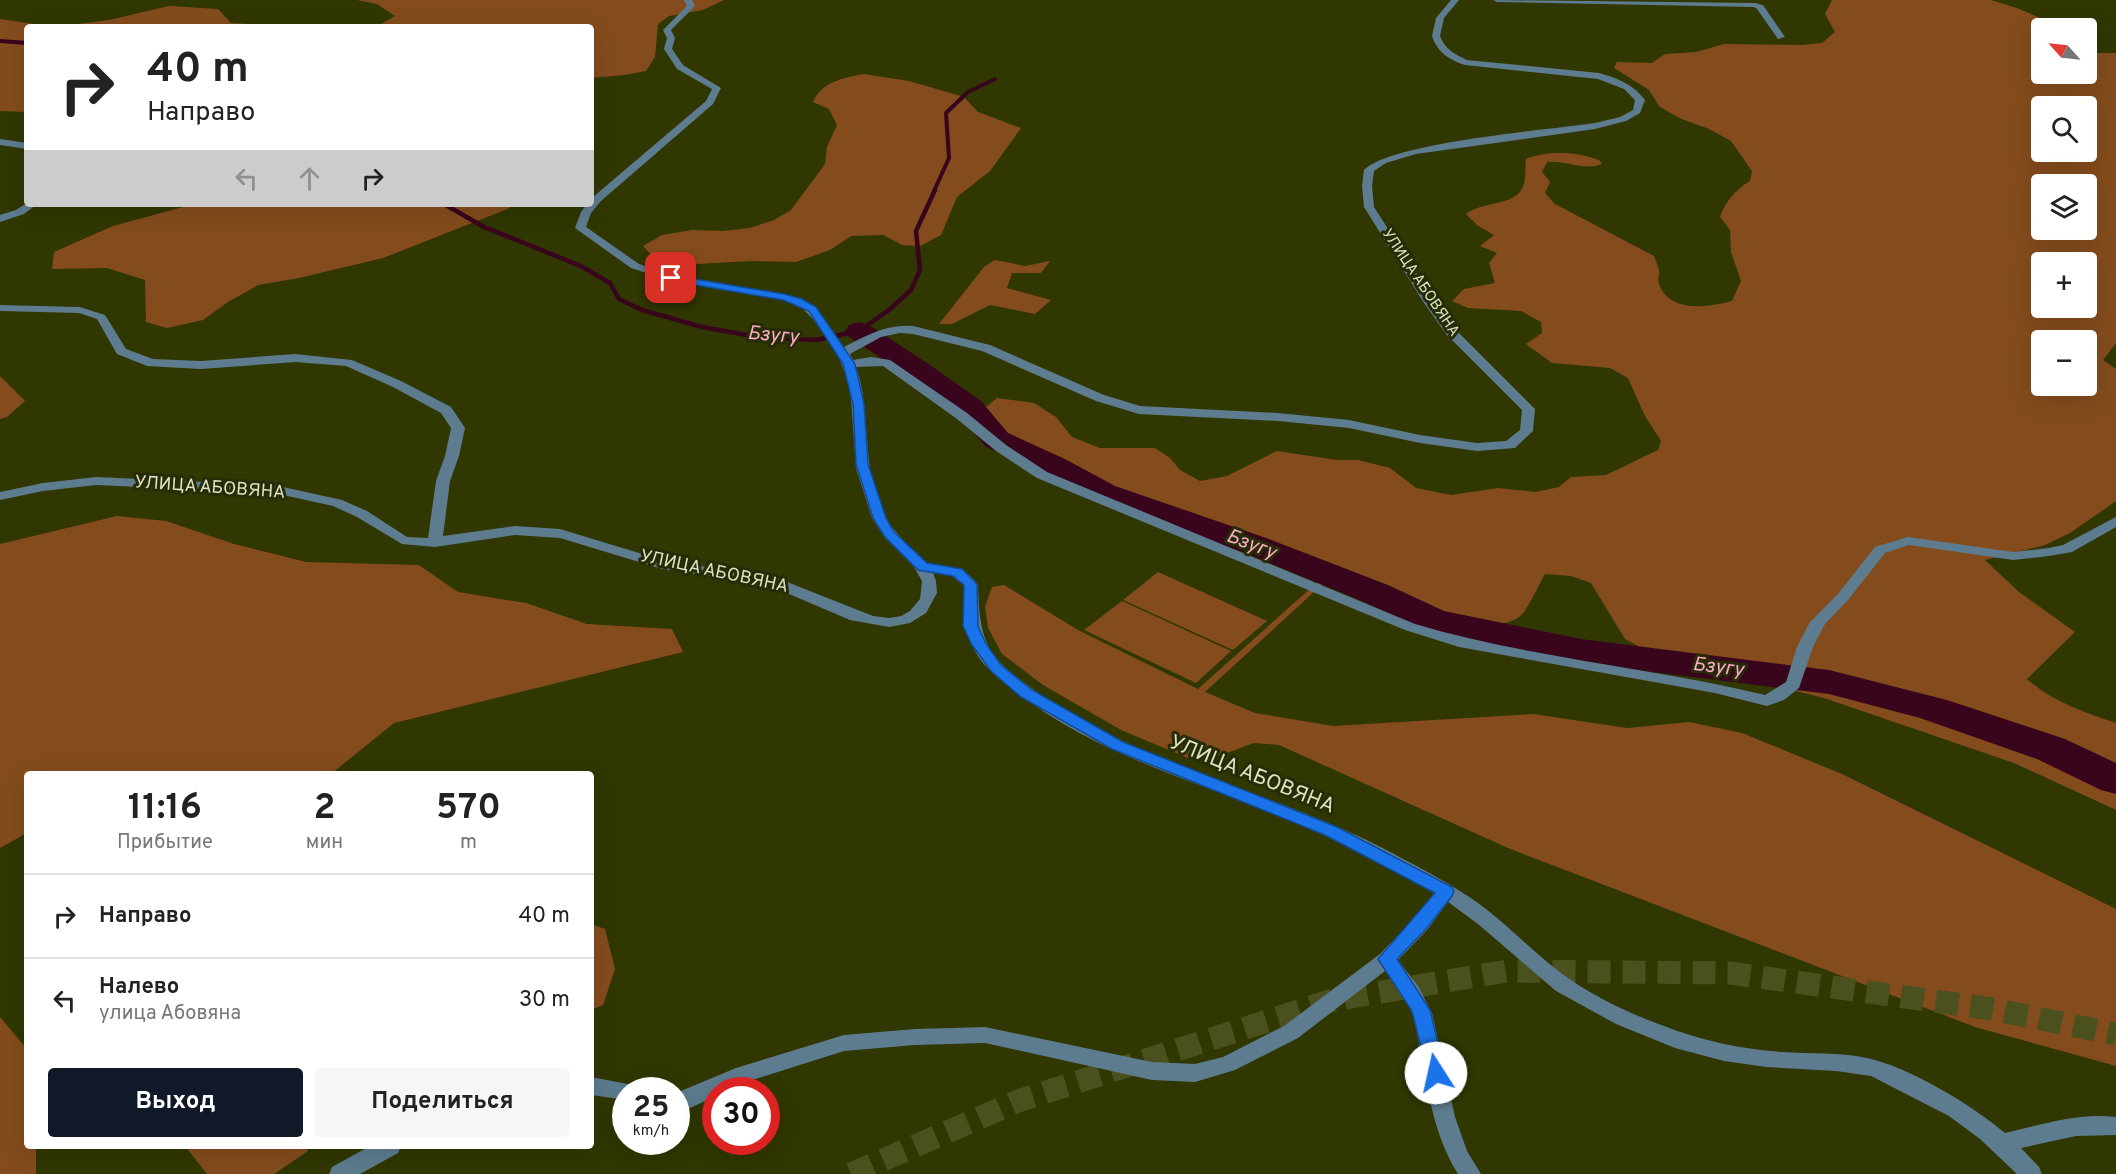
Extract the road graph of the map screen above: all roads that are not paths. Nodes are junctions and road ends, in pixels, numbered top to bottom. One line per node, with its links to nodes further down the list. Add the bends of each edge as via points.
1 (688, 0): 7 (street, via 691,6 666,30 671,38 668,49 680,67 717,88 705,106)
2 (1455, 0): 12 (street, УЛИЦА АБОВЯНА, via 1439,19 1435,31 1437,43 1445,53 1465,62 1599,76 1619,82 1640,100 1637,111 1605,124 1415,151 1383,161 1370,170 1369,207 1430,303 1450,331 1529,409 1526,431 1510,445 1478,447 1290,418 1139,410 1100,398 986,348 913,330 877,334)
3 (1497, 0): 4 (street, via 1755,5)
4 (1781, 37)
5 (0, 142): 6 (street)
6 (24, 146)
7 (594, 203)
8 (28, 207): 10 (street)
9 (590, 207): 12 (street, via 580,228 635,266 662,275 798,301 813,309)
10 (0, 219)
11 (0, 308): 15 (street, via 80,310 101,317 121,351 151,363 201,365 295,358 348,363 446,410 458,428 443,481)
12 (842, 353): 14 (street, via 886,363 1042,475 1410,627 1459,642 1716,688 1767,701 1793,684 1818,622 1880,550 1908,541 2013,556 2049,552 2067,549); 16 (street, via 858,404 862,464 879,518 889,534)
13 (0, 496): 15 (street, УЛИЦА АБОВЯНА, via 96,481 274,489 337,503 402,540)
14 (2116, 520)
15 (435, 543): 16 (street, УЛИЦА АБОВЯНА, via 528,530 556,532 582,537 646,561 752,576 791,586 875,622 896,622 917,614 929,593)
16 (922, 567): 17 (street, УЛИЦА АБОВЯНА, via 957,572 971,585 970,626 979,645 996,668 1026,693 1117,745 1331,831)
17 (1446, 891): 18 (street); 23 (street, УЛИЦА АБОВЯНА, via 1487,919 1579,996 1669,1037 1726,1054 1872,1068 1967,1115)
18 (1387, 959): 21 (street, via 1291,1032 1228,1064 1195,1073 1152,1071 985,1035 915,1037 844,1043 743,1074); 26 (street, via 1421,1010 1439,1096 1459,1160)
19 (594, 1086): 20 (street)
20 (612, 1089)
21 (690, 1098)
22 (2116, 1126): 23 (street, via 2090,1125)
23 (2003, 1143): 27 (street, УЛИЦА АБОВЯНА)
24 (385, 1149): 25 (street)
25 (340, 1174)
26 (1470, 1174)
27 (2031, 1174)

